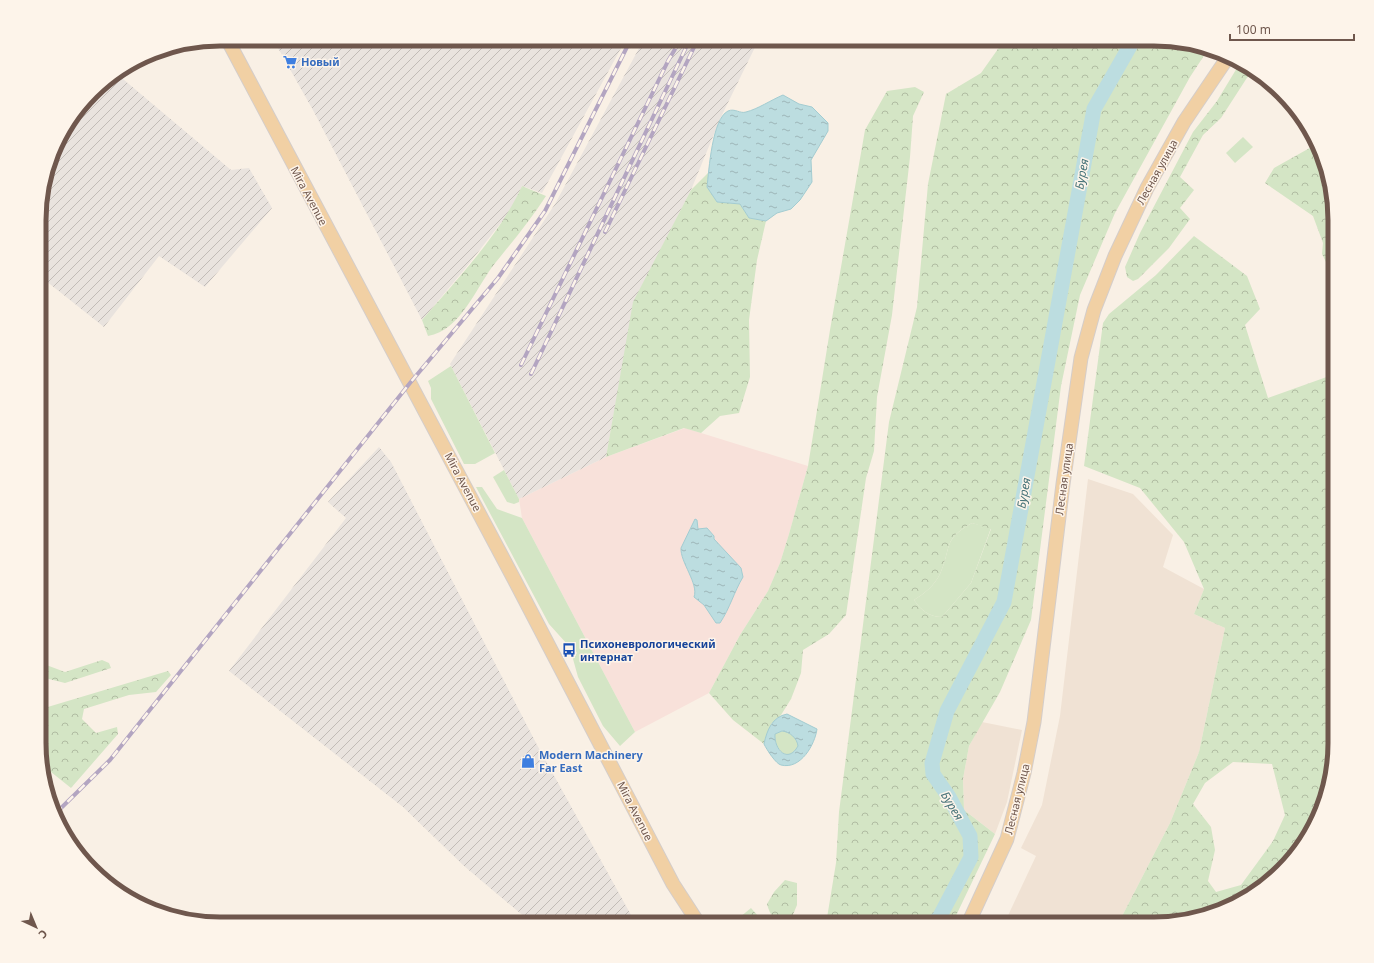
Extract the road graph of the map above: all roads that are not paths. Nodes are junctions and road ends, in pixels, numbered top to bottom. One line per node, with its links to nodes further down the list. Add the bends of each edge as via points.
1 (231, 46): 3 (main road, Mira Avenue, via 673,884)
2 (1225, 61): 4 (main road, Лесная улица, via 1184,122 1147,188 1115,256 1094,310 1080,365 1034,722 1024,773 1007,839)
3 (694, 917)
4 (971, 917)

